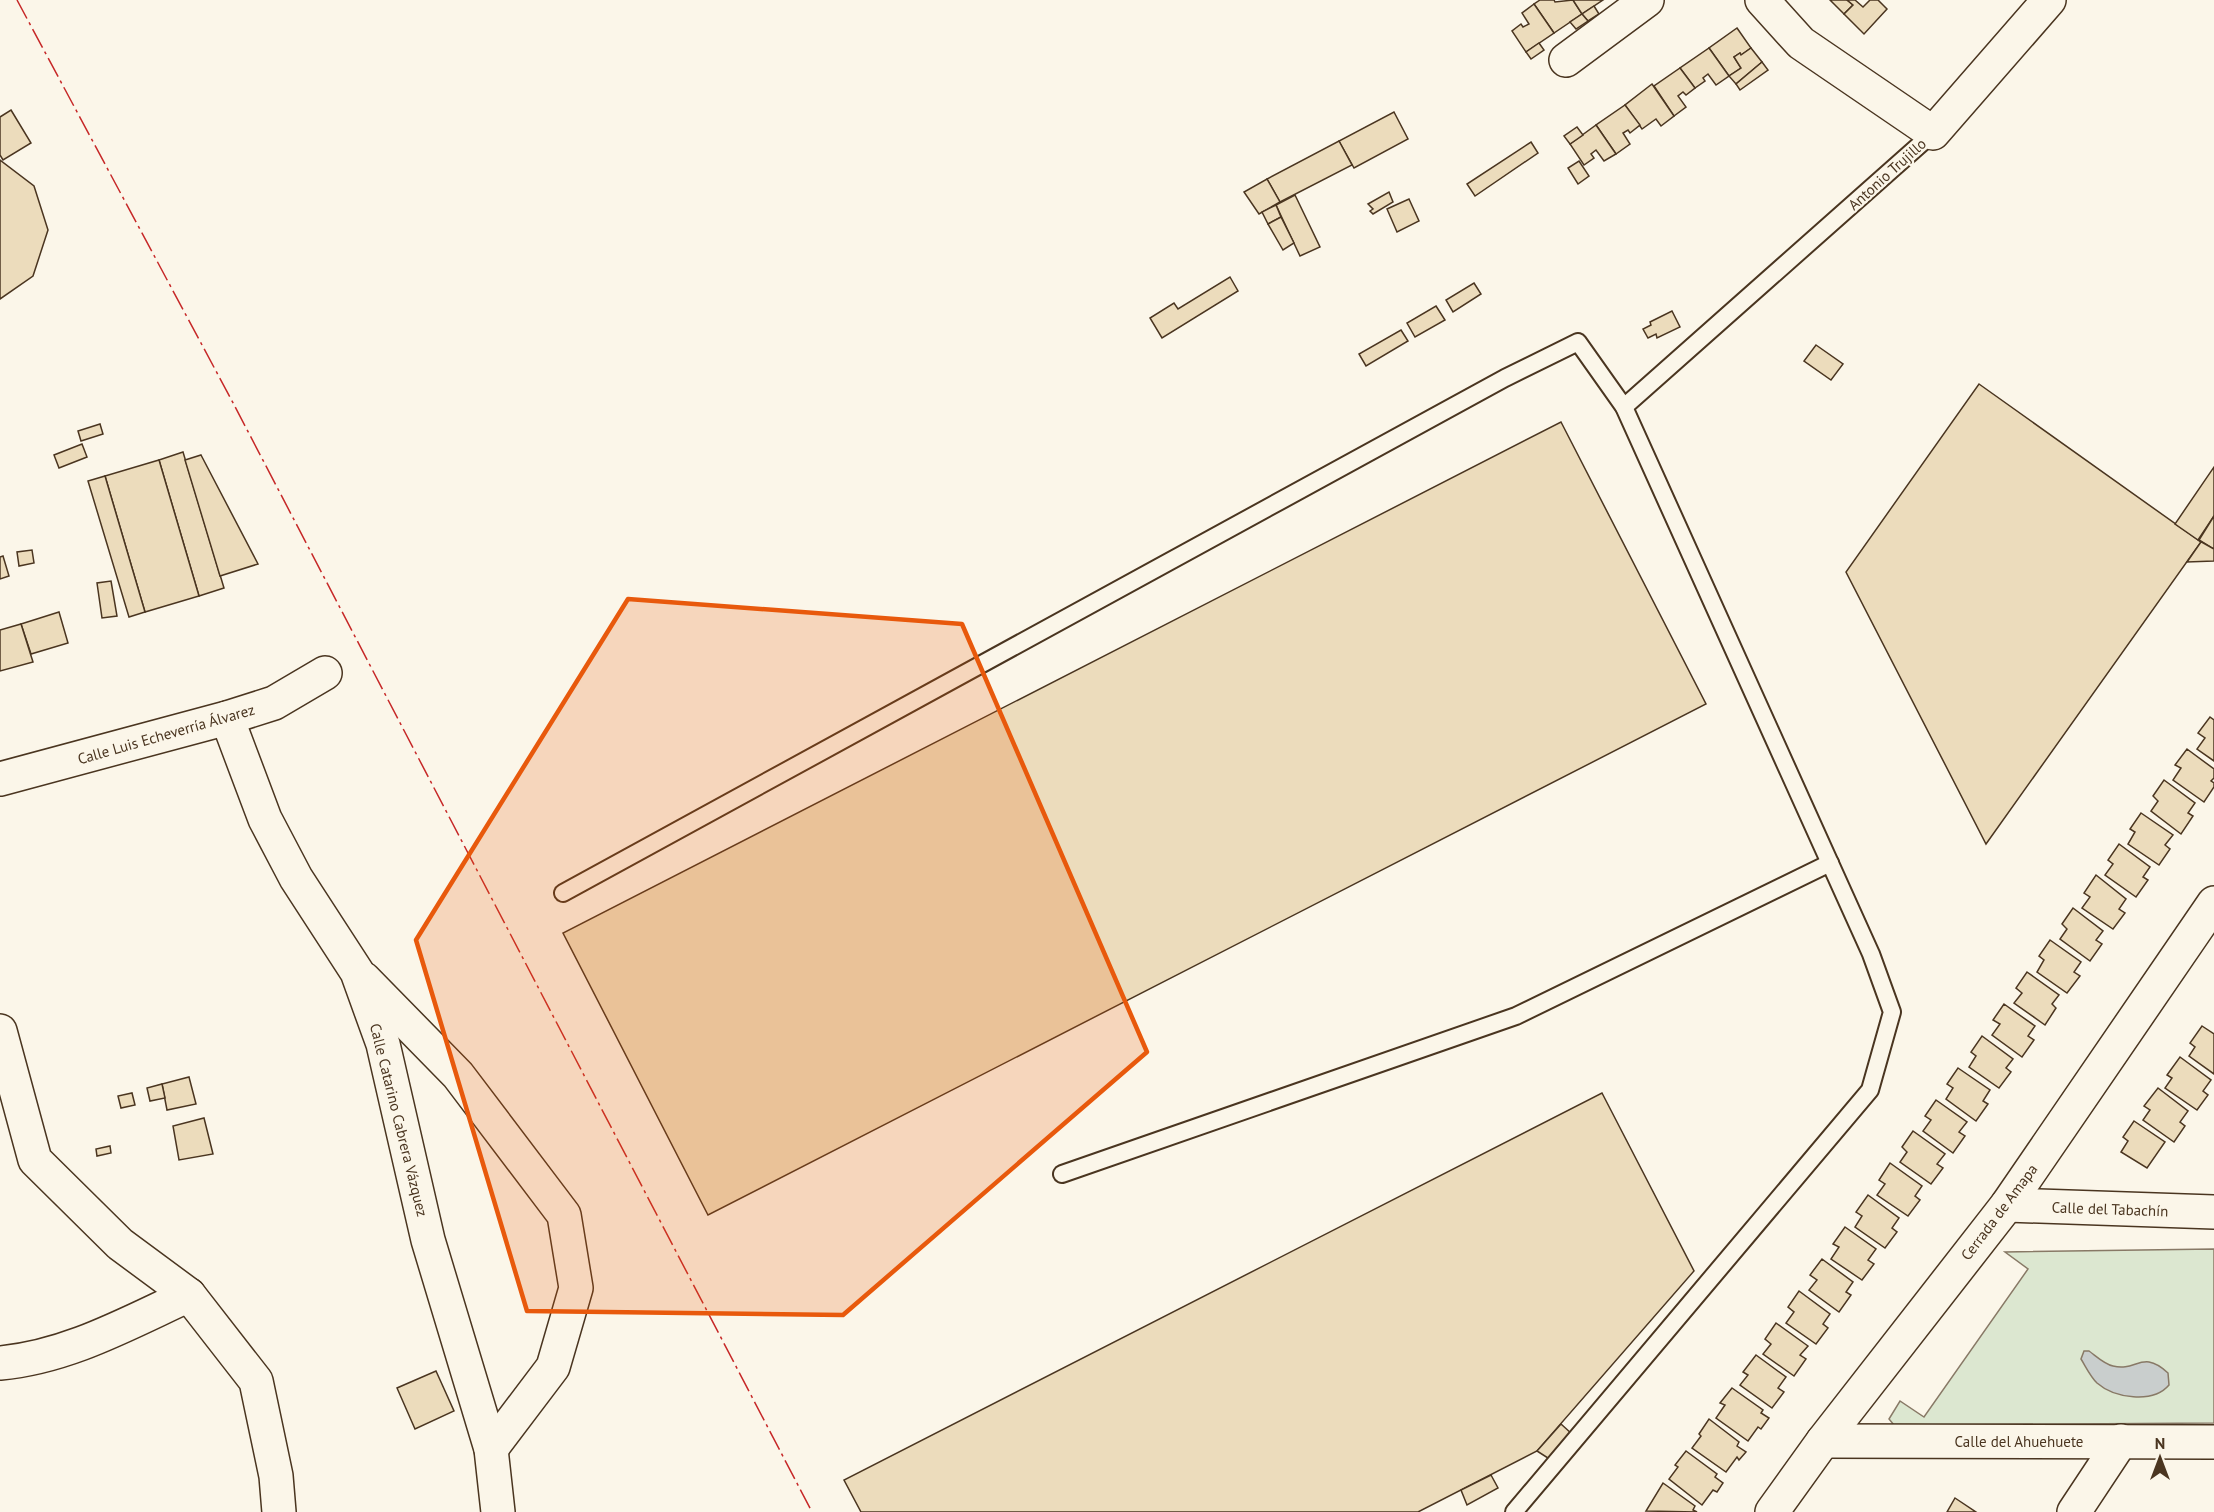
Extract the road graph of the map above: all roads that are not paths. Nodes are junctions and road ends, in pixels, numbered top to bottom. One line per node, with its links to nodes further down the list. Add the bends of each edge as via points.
1 (1647, 0): 4 (street)
2 (1762, 0): 5 (street, via 1802,43)
3 (2049, 0): 5 (street, Antonio Trujillo)
4 (1566, 60)
5 (1933, 134): 6 (lane, Antonio Trujillo)
6 (1624, 407): 10 (lane); 11 (lane, via 1578,342 1494,383)
7 (325, 673): 8 (street, Calle Luis Echeverría Álvarez, via 274,703)
8 (227, 718): 9 (street, Calle Luis Echeverría Álvarez); 13 (street, Calle Catarino Cabrera Vázquez, via 265,819 296,878)
9 (0, 779)
10 (1830, 863): 15 (lane, via 1516,1016); 26 (lane, via 1872,954 1892,1012 1870,1090)
11 (563, 893)
12 (2214, 903): 16 (street, Cerrada de Amapa)
13 (357, 972): 23 (street, Calle Catarino Cabrera Vázquez, via 383,1044 428,1240); 23 (street, via 458,1075 564,1215 576,1288 553,1367)
14 (0, 1031): 18 (street, via 35,1160 120,1244)
15 (1062, 1174)
16 (2007, 1205): 17 (street, Calle del Tabachín); 20 (street, Cerrada de Amapa)
17 (2214, 1212)
18 (189, 1295): 19 (street, via 84,1344); 24 (street, via 256,1381 276,1476)
19 (0, 1363)
20 (1823, 1441): 21 (street, Calle del Ahuehuete); 27 (street, Cerrada de Amapa)
21 (2121, 1441): 22 (street, Calle del Ahuehuete); 28 (street)
22 (2214, 1442)
23 (491, 1449): 25 (street, Calle Catarino Cabrera Vázquez)
24 (279, 1512)
25 (497, 1512)
26 (1514, 1512)
27 (1772, 1512)
28 (2074, 1512)

